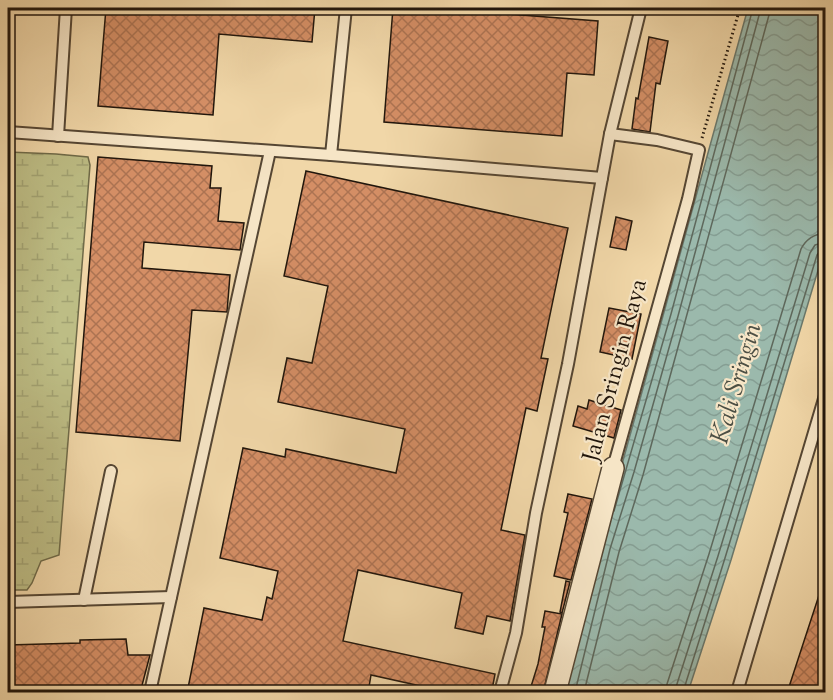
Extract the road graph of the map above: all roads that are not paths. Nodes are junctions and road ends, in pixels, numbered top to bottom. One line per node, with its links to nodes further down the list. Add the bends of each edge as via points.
1 (66, 8): 6 (lane)
2 (346, 8): 8 (lane)
3 (641, 8): 5 (lane)
4 (8, 132): 6 (lane)
5 (610, 134): 9 (lane); 12 (lane, Jalan Sringin Raya, via 699,150)
6 (58, 136): 7 (lane)
7 (270, 151): 8 (lane); 14 (lane)
8 (331, 156): 9 (lane)
9 (602, 178): 18 (lane, via 516,633)
10 (825, 392): 11 (lane)
11 (821, 420): 20 (lane)
12 (614, 468): 19 (street, Jalan Sringin Raya)
13 (111, 471): 15 (lane)
14 (171, 597): 15 (lane); 17 (lane)
15 (84, 600): 16 (lane)
16 (8, 602)
17 (150, 693)
18 (500, 693)
19 (555, 693)
20 (737, 693)

